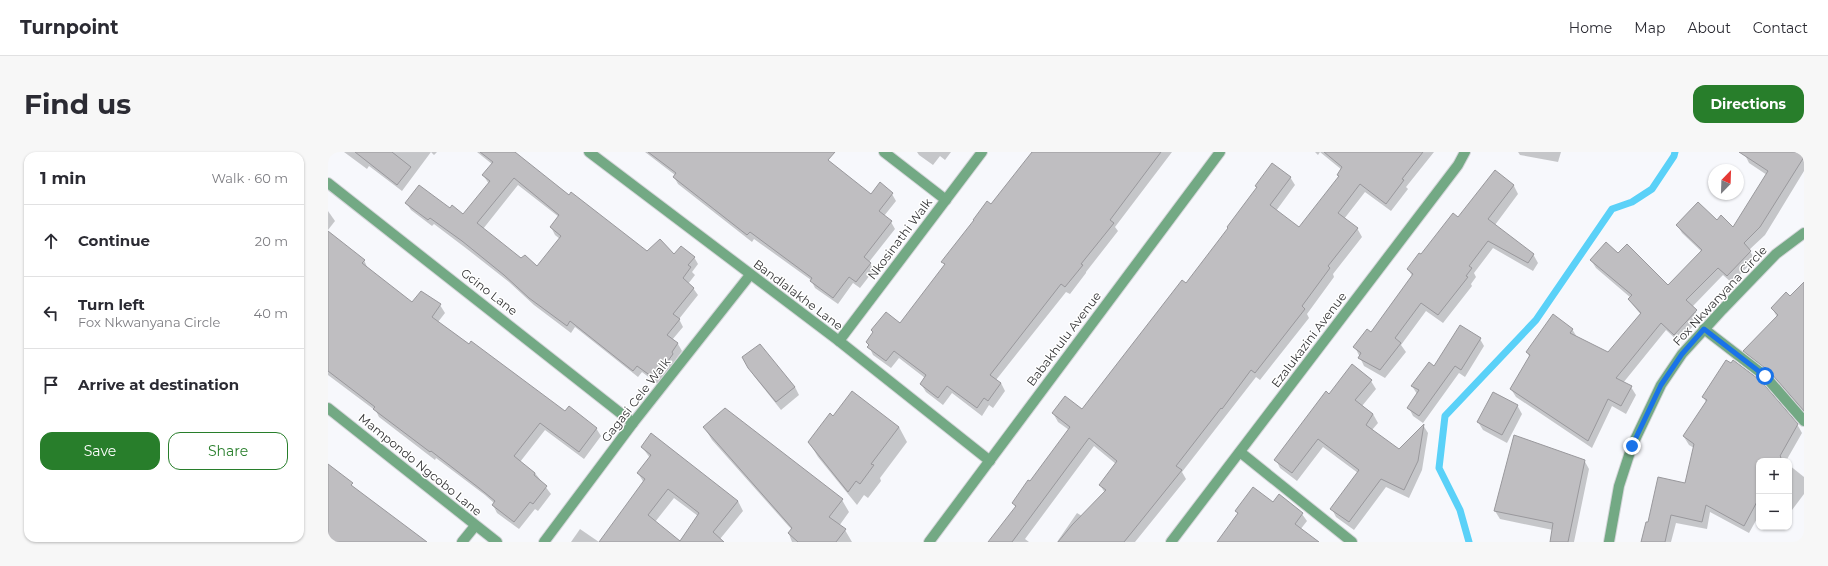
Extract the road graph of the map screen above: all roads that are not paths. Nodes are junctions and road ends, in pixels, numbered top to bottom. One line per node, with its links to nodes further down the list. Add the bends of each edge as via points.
1 (589, 152): 9 (street, Bandlalakhe Lane)
2 (884, 152): 7 (street)
3 (982, 152): 7 (street, Nkosinathi Walk)
4 (1220, 152): 16 (street, Babakhulu Avenue)
5 (1465, 152): 15 (street, Ezalukazini Avenue, via 1458,165)
6 (328, 183): 14 (street, Gcino Lane)
7 (946, 200): 11 (street, Nkosinathi Walk)
8 (1804, 233): 10 (street, Fox Nkwanyana Circle, via 1776,254)
9 (750, 275): 11 (street, Bandlalakhe Lane); 14 (street, Gagasi Cele Walk)
10 (1704, 329): 13 (street, via 1765,376); 24 (street, Fox Nkwanyana Circle, via 1682,354 1661,385 1632,446 1619,486)
11 (839, 341): 16 (street, Bandlalakhe Lane)
12 (328, 408): 17 (street, Mampondo Ngcobo Lane)
13 (1804, 421)
14 (633, 423): 20 (street, Gagasi Cele Walk)
15 (1240, 452): 22 (street, Ezalukazini Avenue); 23 (street)
16 (990, 462): 21 (street, Babakhulu Avenue)
17 (476, 526): 18 (street); 19 (street, Mampondo Ngcobo Lane)
18 (462, 542)
19 (497, 542)
20 (544, 542)
21 (929, 542)
22 (1171, 542)
23 (1352, 542)
24 (1609, 542)

